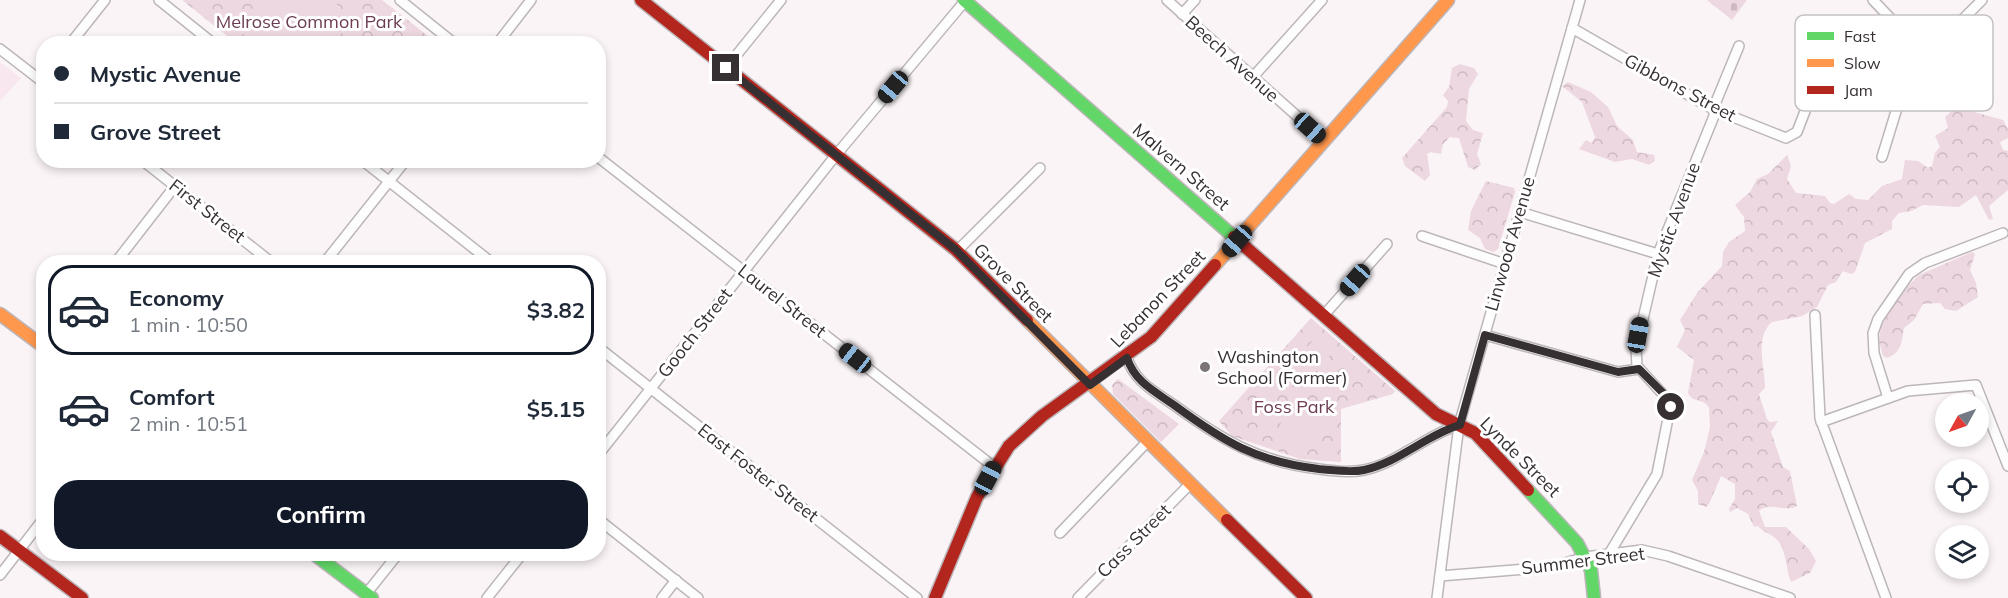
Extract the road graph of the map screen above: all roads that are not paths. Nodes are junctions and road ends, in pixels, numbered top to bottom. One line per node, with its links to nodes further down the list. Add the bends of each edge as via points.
1 (105, 0): 20 (street)
2 (159, 0): 21 (street)
3 (400, 0): 22 (street)
4 (531, 0): 23 (street)
5 (641, 0): 15 (street, Grove Street)
6 (781, 0): 26 (street)
7 (1167, 0): 16 (street, Beech Avenue)
8 (1195, 0): 16 (street)
9 (1322, 0): 28 (street)
10 (1448, 0): 32 (street, Lebanon Street)
11 (1581, 0): 19 (street, Linwood Avenue)
12 (1873, 0): 17 (street)
13 (1982, 0): 18 (street)
14 (965, 1): 33 (street, Gooch Street); 45 (street, Malvern Street)
15 (656, 5): 26 (street, Grove Street)
16 (1182, 14): 28 (street, Beech Avenue)
17 (1886, 15)
18 (1966, 15)
19 (1572, 28): 29 (street, Gibbons Street); 42 (street, Linwood Avenue)
20 (76, 36)
21 (204, 36)
22 (445, 36)
23 (503, 36)
24 (1739, 46): 29 (street, Mystic Avenue)
25 (0, 49): 27 (street)
26 (726, 68): 33 (street, Grove Street)
27 (36, 76)
28 (1253, 77): 32 (street, Beech Avenue)
29 (1715, 110): 30 (street, Gibbons Street, via 1780,136 1791,136 1799,129); 48 (street, Mystic Avenue)
30 (1806, 111)
31 (1896, 111): 34 (street)
32 (1325, 141): 45 (street, Lebanon Street)
33 (836, 155): 47 (street, Grove Street); 54 (street, Gooch Street)
34 (1882, 157)
35 (606, 163): 54 (street, Laurel Street)
36 (152, 168): 41 (street, First Street)
37 (372, 168): 40 (street)
38 (400, 168): 40 (street)
39 (1040, 168): 47 (street)
40 (389, 182): 51 (street); 52 (street)
41 (175, 186): 49 (street); 50 (street, First Street)
42 (1520, 212): 48 (street); 53 (street, Linwood Avenue)
43 (2003, 233): 65 (street, via 1925,263 1909,274 1878,319 1872,337)
44 (1422, 236): 53 (street)
45 (1237, 241): 56 (street, Malvern Street); 61 (street, Lebanon Street)
46 (1387, 244): 56 (street)
47 (957, 251): 63 (street, Grove Street)
48 (1658, 254): 62 (street, Mystic Avenue, via 1636,349)
49 (122, 255)
50 (262, 255)
51 (331, 255)
52 (482, 255)
53 (1505, 264): 58 (street, Linwood Avenue)
54 (743, 271): 64 (street, Gooch Street); 71 (street, Laurel Street)
55 (0, 314): 59 (street)
56 (1323, 315): 67 (street, Malvern Street, via 1436,414)
57 (1815, 315): 66 (street)
58 (1485, 335): 62 (street, via 1618,372); 67 (street, Linwood Avenue)
59 (36, 341)
60 (606, 353): 64 (street, East Foster Street)
61 (1127, 358): 63 (street, Lebanon Street); 67 (street, Lynde Street, via 1135,377 1210,432 1254,454 1290,465 1364,470)
62 (1639, 369): 78 (street, via 1668,398 1671,409 1657,474)
63 (1090, 385): 68 (street, Grove Street); 71 (street, Lebanon Street, via 1017,439)
64 (651, 389): 69 (street, Gooch Street); 92 (street, East Foster Street)
65 (1888, 398): 66 (street); 70 (street, via 1919,389 1976,385)
66 (1821, 422): 98 (street)
67 (1460, 425): 79 (street, Lynde Street, via 1475,433); 84 (street, Linwood Avenue)
68 (1148, 441): 72 (street, Grove Street); 75 (street)
69 (606, 445)
70 (2008, 466)
71 (994, 467): 93 (street, Lebanon Street)
72 (1191, 483): 87 (street, Grove Street); 94 (street, Cass Street)
73 (606, 525): 85 (street)
74 (36, 528): 77 (street)
75 (1060, 533)
76 (0, 536): 77 (street)
77 (19, 550): 83 (street); 88 (street)
78 (1609, 554): 79 (street, Summer Street); 97 (street, Summer Street, via 1642,550 1662,554)
79 (1585, 557): 84 (street, Summer Street, via 1552,567); 96 (street, Lynde Street, via 1591,570)
80 (323, 561): 86 (street)
81 (393, 561): 86 (street)
82 (516, 561): 89 (street)
83 (0, 575)
84 (1440, 576): 95 (street, Linwood Avenue)
85 (676, 580): 90 (street); 91 (street)
86 (369, 596)
87 (1301, 596)
88 (82, 598)
89 (487, 598)
90 (662, 598)
91 (698, 598)
92 (917, 598)
93 (935, 598)
94 (1078, 598)
95 (1437, 598)
96 (1594, 598)
97 (1790, 598)
98 (1887, 598)

